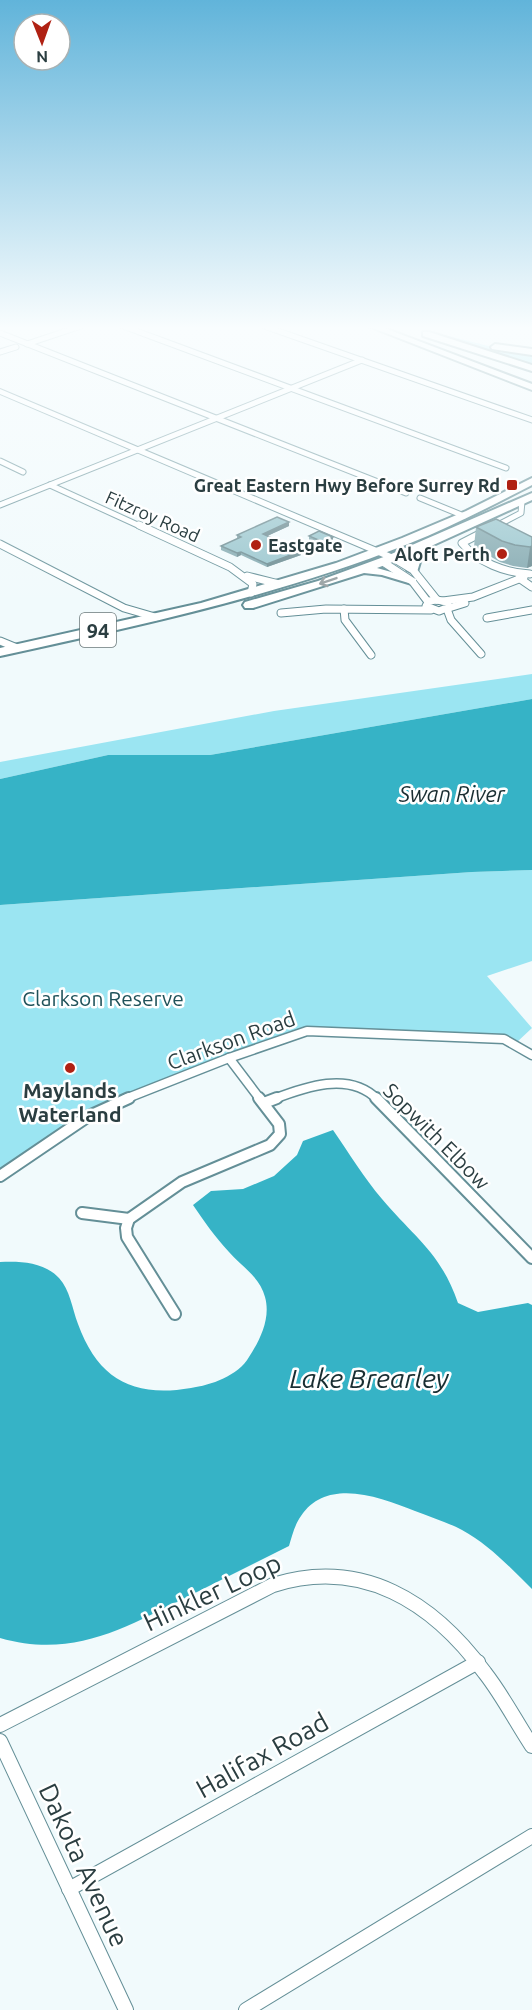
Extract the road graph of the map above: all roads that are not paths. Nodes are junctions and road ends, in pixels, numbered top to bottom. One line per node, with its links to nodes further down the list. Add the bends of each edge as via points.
1 (67, 420): 5 (street)
2 (210, 420): 5 (street)
3 (224, 420): 11 (street)
4 (378, 420): 7 (street)
5 (138, 450): 10 (street); 18 (street)
6 (0, 461): 8 (street)
7 (506, 468)
8 (23, 472)
9 (532, 481): 15 (highway, 94)
10 (50, 485): 14 (street); 21 (street, Fitzroy Road)
11 (406, 493)
12 (420, 498): 15 (street)
13 (527, 499): 17 (highway, 94); 20 (street, via 520,513 462,543 507,572)
14 (0, 505)
15 (464, 516): 18 (highway, 94)
16 (0, 544): 29 (street)
17 (425, 545): 18 (highway, 94); 22 (highway, via 414,562)
18 (381, 556): 19 (highway, 94); 22 (street); 22 (street); 24 (highway, 94)
19 (363, 569): 22 (highway); 43 (highway, 94, one-way to 43, via 229,610)
20 (531, 575): 23 (street)
21 (244, 576): 24 (street, Fitzroy Road); 26 (street, via 254,584)
22 (412, 576): 27 (street); 28 (street)
23 (521, 580): 25 (street); 27 (street, via 473,597); 31 (street)
24 (279, 584): 26 (highway, 94)
25 (532, 587)
26 (251, 592): 34 (highway, 94)
27 (440, 600): 28 (street); 31 (street, via 449,604)
28 (430, 606): 30 (street); 31 (street); 36 (street)
29 (124, 608): 34 (street); 37 (street)
30 (344, 609): 33 (street); 42 (street, via 345,620)
31 (448, 609): 36 (street)
32 (532, 610): 35 (street)
33 (281, 613)
34 (155, 617): 37 (highway, 94)
35 (487, 618)
36 (451, 620): 41 (street)
37 (132, 622): 39 (highway, 94)
38 (0, 641): 39 (street)
39 (18, 648): 40 (highway, 94)
40 (0, 652)
41 (481, 654)
42 (370, 655)
43 (0, 662)
44 (532, 1054): 45 (street, Clarkson Road, via 504,1039 320,1030)
45 (229, 1058): 46 (street); 47 (street, Clarkson Road, via 87,1117)
46 (264, 1103): 49 (street, via 279,1124 280,1134 270,1145 182,1182); 50 (street, Sopwith Elbow, via 328,1082 354,1084 372,1094)
47 (0, 1176)
48 (82, 1212): 49 (street)
49 (129, 1219): 51 (street, via 127,1237)
50 (532, 1258)
51 (175, 1314)
52 (478, 1662): 53 (street, Hinkler Loop, via 446,1628 405,1599 362,1580 321,1575 273,1585); 55 (street, Hinkler Loop); 57 (street, Halifax Road)
53 (0, 1725)
54 (0, 1741): 57 (street, Dakota Avenue)
55 (532, 1746)
56 (532, 1836): 59 (street)
57 (69, 1889): 58 (street, Dakota Avenue)
58 (126, 2010)
59 (246, 2010)

